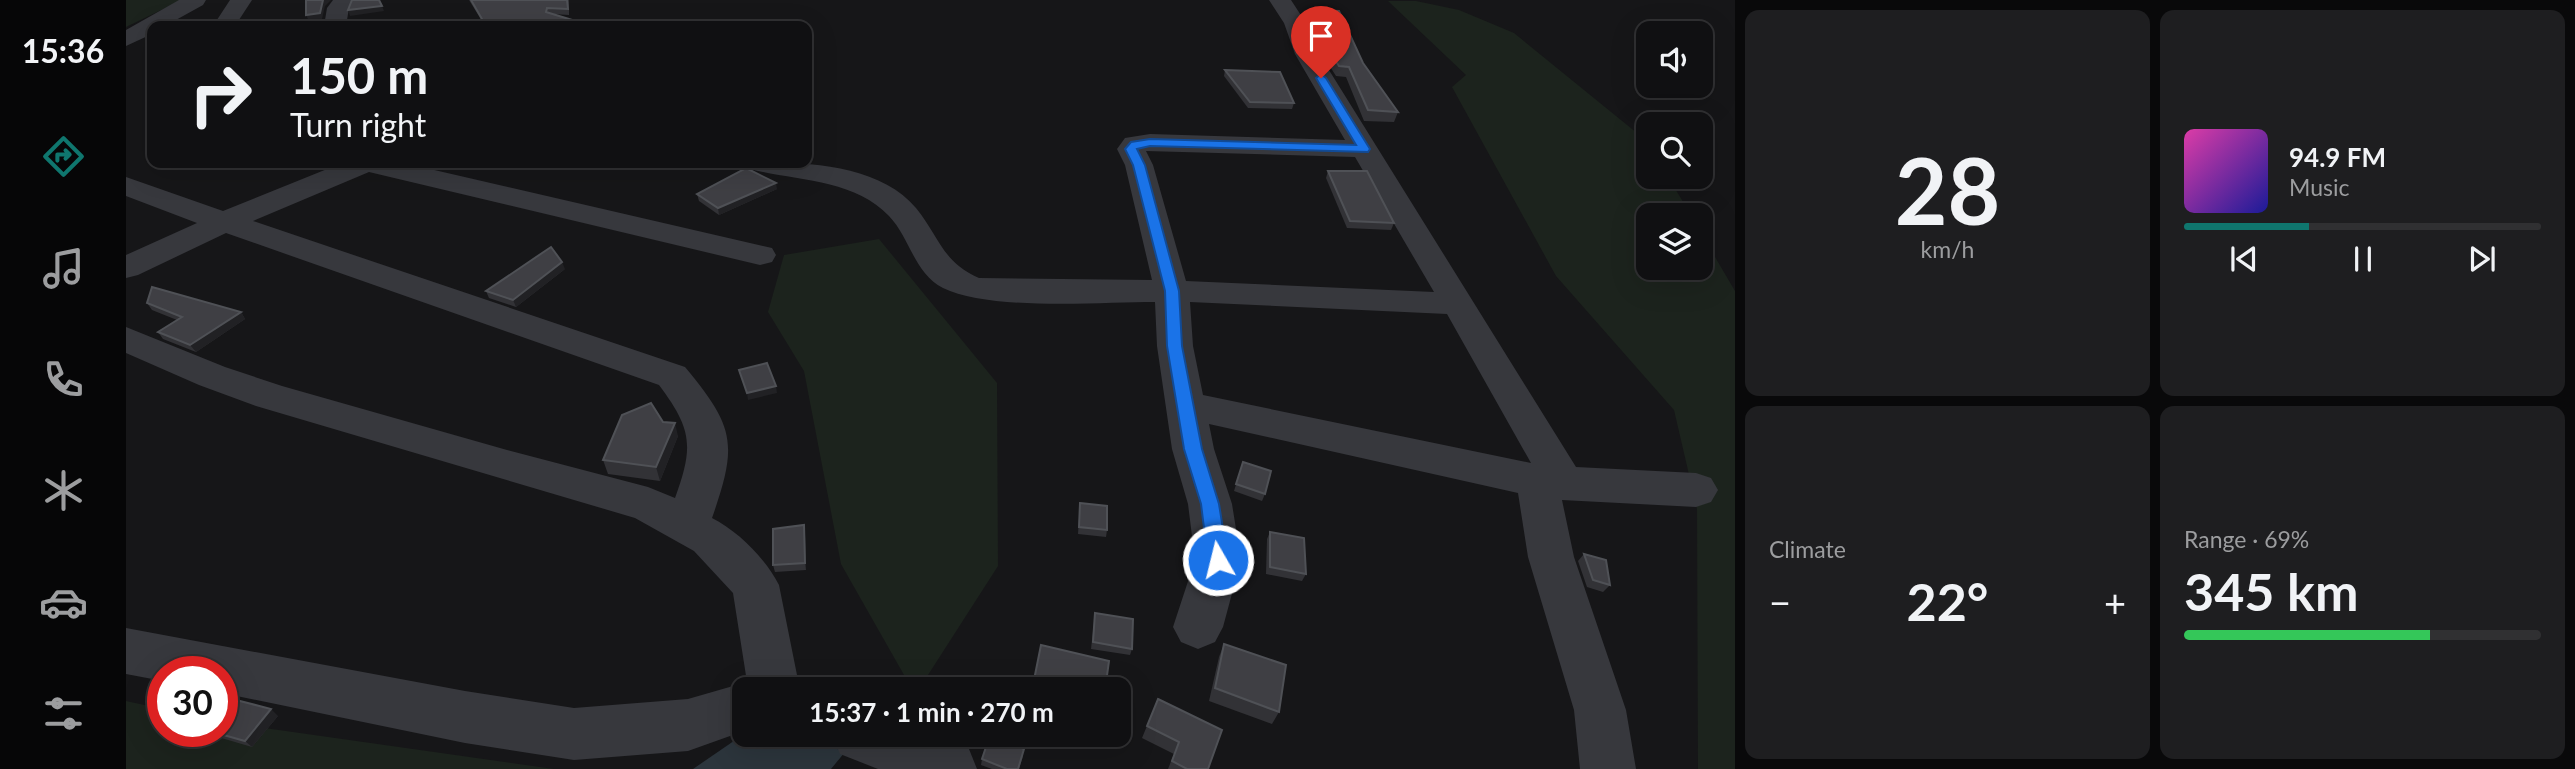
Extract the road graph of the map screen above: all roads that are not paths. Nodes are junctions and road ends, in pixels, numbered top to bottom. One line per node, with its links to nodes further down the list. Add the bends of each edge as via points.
1 (195, 0): 5 (street)
2 (241, 0): 6 (street)
3 (344, 0): 7 (street)
4 (1280, 0): 10 (street)
5 (158, 21)
6 (227, 21)
7 (336, 21)
8 (147, 27): 9 (street)
9 (126, 39)
10 (1364, 149): 18 (street, via 1135,144 1131,149); 19 (street)
11 (347, 168): 15 (street)
12 (368, 168): 16 (street)
13 (790, 168): 18 (street, via 833,175 884,195 904,213 931,259 952,279 973,288)
14 (126, 186): 15 (street)
15 (224, 222): 17 (street); 24 (street, via 672,376 696,408 709,439 702,484)
16 (760, 255)
17 (126, 268)
18 (1172, 291): 19 (street); 21 (street, via 1175,346)
19 (1460, 304): 22 (street)
20 (126, 339): 24 (street, via 270,396 648,504)
21 (1186, 405): 22 (street); 25 (street, via 1218,560)
22 (1550, 483): 23 (street); 31 (street, via 1552,557 1600,710)
23 (1696, 490)
24 (687, 525): 27 (street, via 710,538 755,585)
25 (1198, 627)
26 (126, 650): 28 (street, via 574,734 688,725)
27 (772, 677)
28 (732, 710)
29 (891, 747): 30 (street)
30 (949, 769)
31 (1608, 769)

